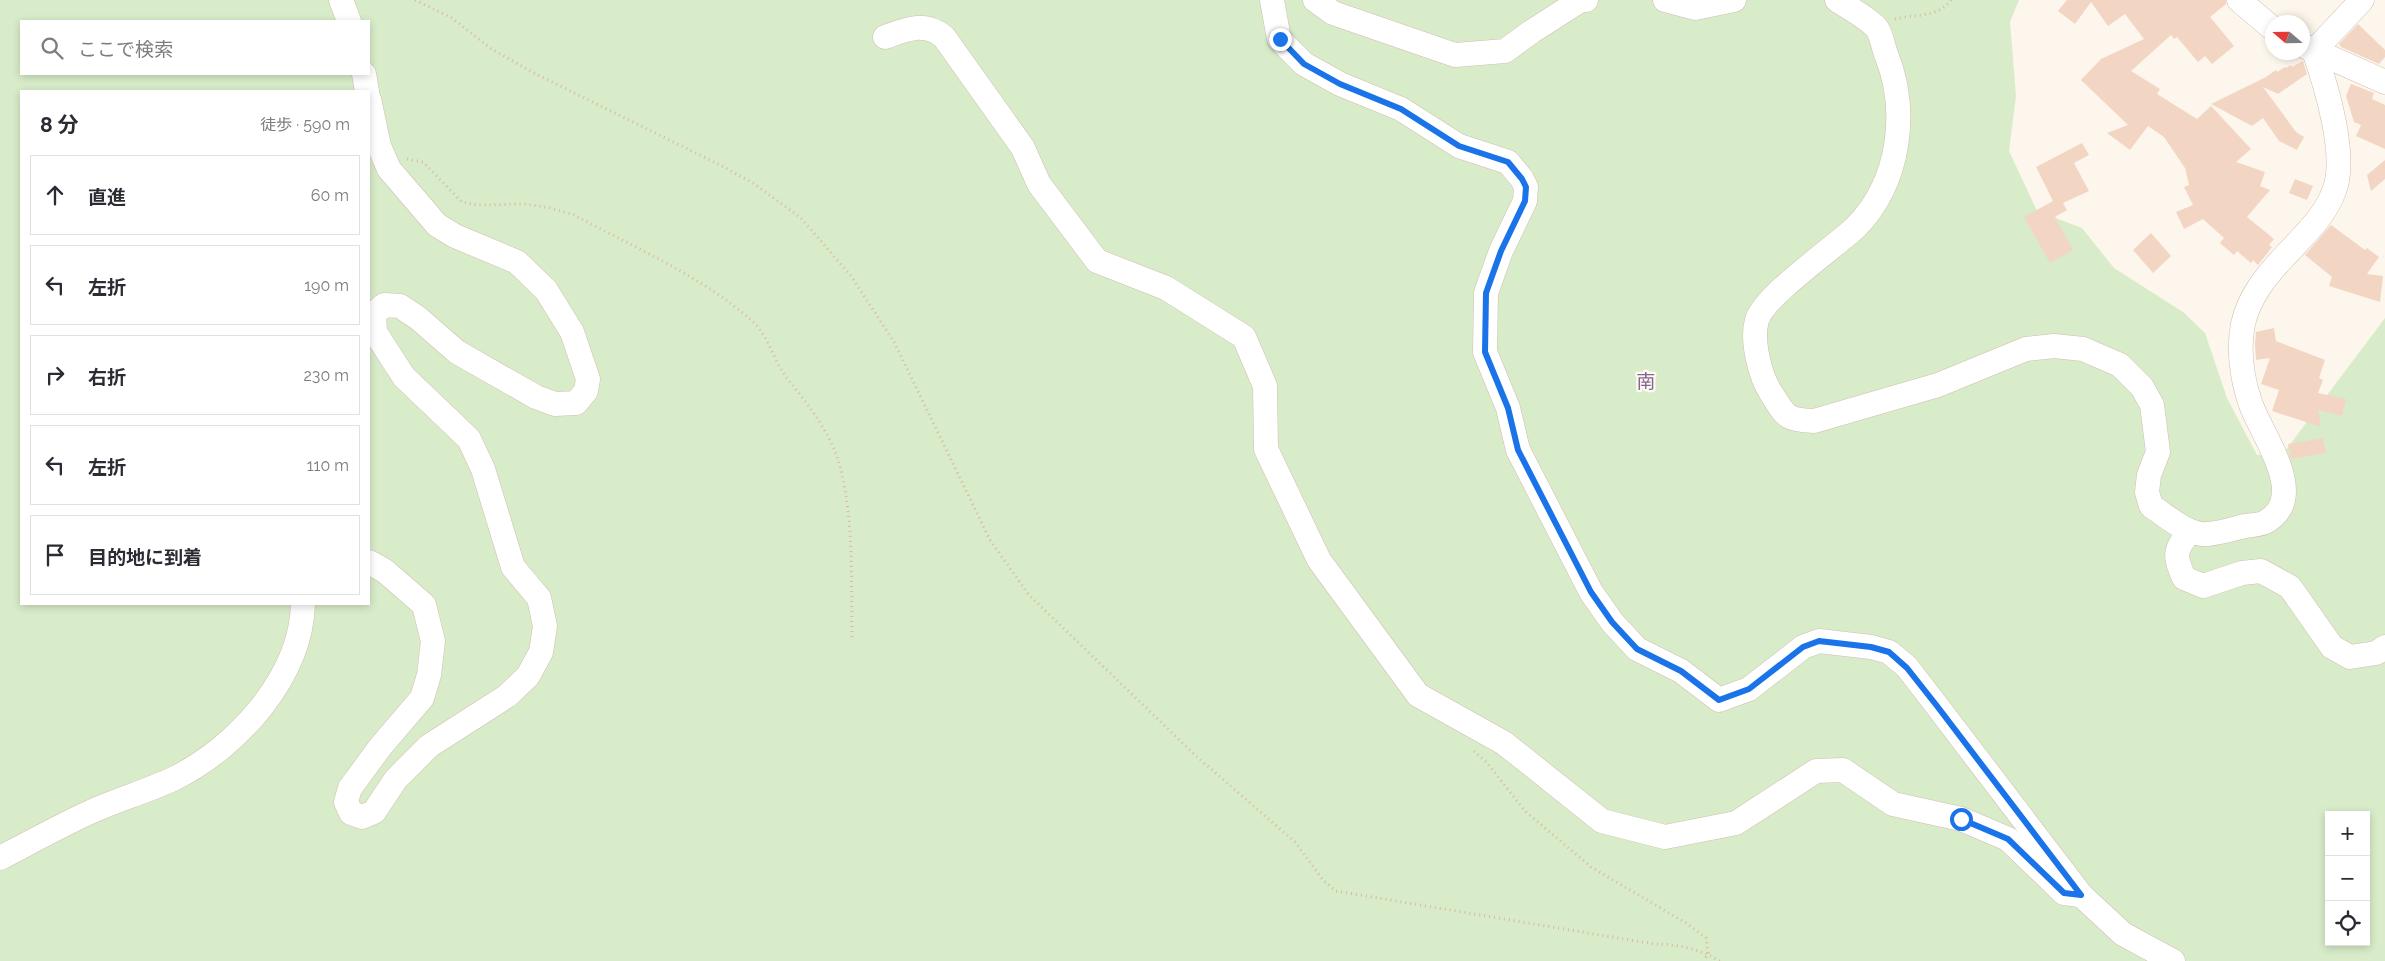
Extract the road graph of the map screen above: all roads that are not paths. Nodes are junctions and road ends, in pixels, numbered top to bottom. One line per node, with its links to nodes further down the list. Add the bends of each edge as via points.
1 (341, 0): 10 (street)
2 (1272, 0): 25 (street, via 1280,39 1304,64 1340,84 1401,109 1459,146 1508,162 1522,179 1526,187 1525,201 1501,251 1486,293 1485,352 1508,408 1518,450 1591,592 1612,622 1637,649 1681,671 1719,700 1749,689 1803,647 1819,641 1889,652 1907,668)
3 (1316, 0): 4 (street, via 1333,13 1455,55 1505,51 1581,0)
4 (1586, 0)
5 (1665, 0): 6 (street, via 1695,8)
6 (1734, 0)
7 (1837, 0): 20 (street, via 1876,27 1894,74 1899,132 1892,166 1880,193 1857,226 1773,298 1757,320 1756,354 1769,390 1787,417 1796,421 1814,421 1938,385 2026,350 2054,346 2084,348 2120,364 2142,387 2152,405 2158,452 2149,475 2147,492 2151,506)
8 (2239, 0): 11 (street)
9 (2362, 0): 13 (street)
10 (348, 20)
11 (2265, 22)
12 (884, 36): 25 (street, via 922,26 936,30 1023,148 1039,184 1097,261 1166,288 1244,337 1265,386 1266,449 1319,560 1418,695 1504,743 1602,821 1665,838 1736,822 1816,771 1843,770 1893,804 1961,819 2008,839 2064,893)
13 (2310, 46)
14 (2310, 49): 17 (street)
15 (2310, 54): 20 (street, via 2337,133 2335,190 2321,216 2266,276 2250,300 2243,324 2242,370 2250,403 2286,488 2282,505 2267,522 2206,535)
16 (364, 75): 18 (street)
17 (2385, 82)
18 (367, 90)
19 (370, 104): 21 (street, via 378,146 389,169 437,225 517,262 546,290 572,332 588,379 586,390 576,403 555,404 536,397 457,352 400,306 384,305 374,314 375,332 404,376 470,439 483,469 512,567 539,598 545,626 541,652 528,676 507,696 429,746 396,779 374,812 362,816 351,813 346,802 350,788 422,698 429,675 433,641 424,605 385,571)
20 (2190, 532): 23 (street, via 2179,545 2176,559 2184,578 2203,586 2242,572 2261,571 2290,587 2332,647 2350,656 2376,653)
21 (370, 563)
22 (303, 605): 24 (street, via 302,624 286,670 262,705 206,759 173,778 89,813)
23 (2385, 647)
24 (0, 858)
25 (2081, 895): 26 (street, via 2123,934)
26 (2173, 961)

